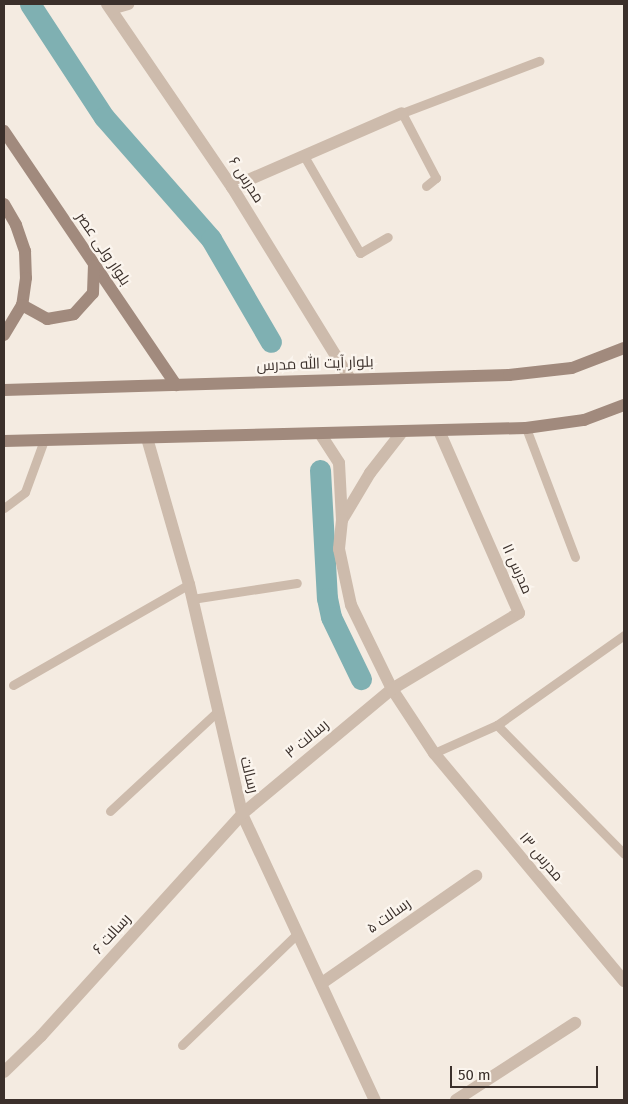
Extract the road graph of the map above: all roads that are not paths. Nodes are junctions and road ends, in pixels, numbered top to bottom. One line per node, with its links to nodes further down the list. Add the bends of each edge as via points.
1 (128, 4): 2 (street)
2 (109, 6): 8 (street, مدرس ۶)
3 (539, 61): 4 (lane)
4 (402, 113): 6 (street); 7 (lane, via 436,178)
5 (4, 131): 11 (main road, بلوار ولی عصر)
6 (304, 156): 8 (street); 10 (lane, via 360,253)
7 (426, 186)
8 (232, 187): 15 (street, مدرس ۶)
9 (4, 204): 12 (main road, via 25,251)
10 (388, 237)
11 (94, 265): 12 (main road, via 93,293 74,314 47,319); 16 (main road, بلوار ولی عصر)
12 (22, 305): 13 (main road)
13 (4, 335)
14 (624, 348): 15 (main road, بلوار آیت الله مدرس, via 572,368 527,373)
15 (350, 379): 16 (main road, بلوار آیت الله مدرس)
16 (176, 385): 17 (main road, بلوار آیت الله مدرس)
17 (4, 390)
18 (624, 405): 19 (main road, via 584,420)
19 (526, 428): 20 (main road); 28 (lane)
20 (439, 431): 21 (main road); 34 (street, مدرس ۱۱, via 518,613)
21 (402, 432): 22 (main road); 27 (street, via 370,473)
22 (321, 435): 23 (main road); 27 (street, مدرس ۱۳, via 339,463)
23 (148, 438): 24 (main road); 30 (street, رسالت)
24 (44, 440): 25 (main road); 26 (lane, via 25,492)
25 (4, 441)
26 (4, 508)
27 (342, 520): 34 (street, مدرس ۱۳, via 340,549 351,605)
28 (575, 557)
29 (297, 583): 31 (lane)
30 (190, 584): 31 (street, رسالت); 33 (lane)
31 (192, 599): 35 (street, رسالت)
32 (624, 635): 36 (lane)
33 (13, 685)
34 (392, 689): 37 (street, مدرس ۱۳); 39 (street, رسالت ۳)
35 (217, 712): 38 (lane); 39 (street, رسالت)
36 (497, 726): 37 (lane); 40 (lane)
37 (434, 753): 43 (street, مدرس ۱۳)
38 (110, 811)
39 (242, 814): 42 (street, رسالت); 47 (street, رسالت ۶, via 41,1036)
40 (624, 854)
41 (476, 876): 44 (street, رسالت ۵)
42 (296, 935): 44 (street, رسالت); 46 (lane)
43 (624, 981)
44 (322, 983): 48 (street, رسالت)
45 (575, 1023): 49 (street)
46 (182, 1045)
47 (4, 1072)
48 (372, 1099)
49 (456, 1100)

